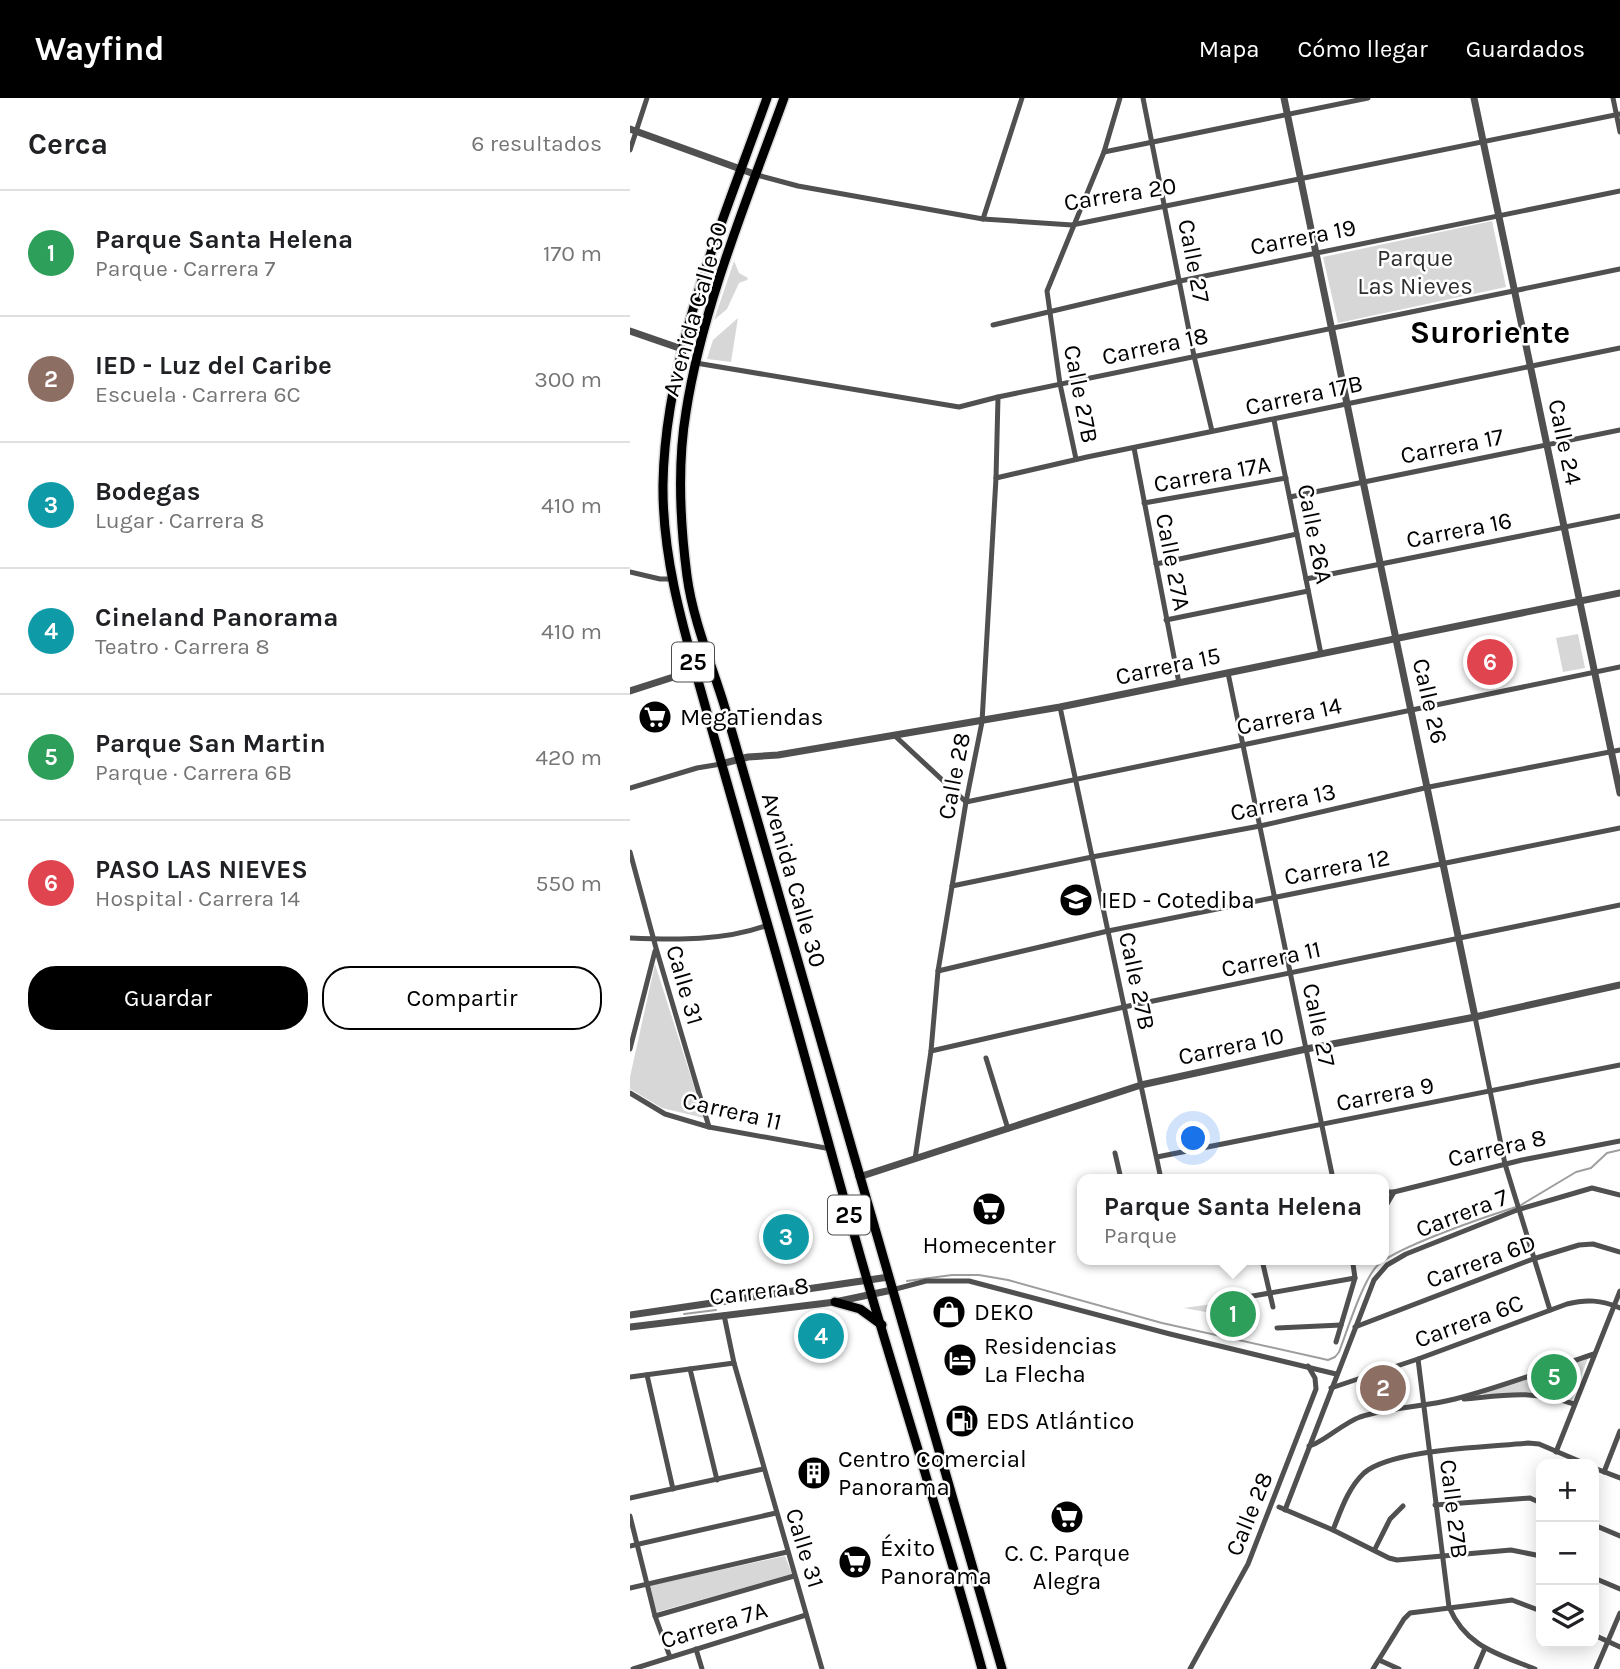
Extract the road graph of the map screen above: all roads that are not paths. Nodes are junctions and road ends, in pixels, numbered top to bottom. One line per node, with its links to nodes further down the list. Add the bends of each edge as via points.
1 (647, 98): 13 (street)
2 (767, 98): 19 (highway, Avenida Calle 30 / 25)
3 (784, 98): 20 (highway, Avenida Calle 30 / 25)
4 (1022, 98): 25 (street)
5 (1121, 98): 18 (street, Calle 27B)
6 (1143, 98): 15 (street, Calle 27)
7 (1284, 98): 11 (street, Calle 26)
8 (1368, 98): 11 (street)
9 (1474, 98): 16 (street, Calle 24)
10 (1613, 98): 12 (street)
11 (1288, 115): 15 (street); 21 (street, Calle 26)
12 (1618, 115): 14 (street); 16 (street, Carrera 20)
13 (632, 130): 17 (street); 19 (street, Carrera 20)
14 (1620, 132)
15 (1152, 143): 18 (street); 23 (street, Calle 27)
16 (1483, 144): 21 (street, Carrera 20); 24 (street, Calle 24)
17 (630, 150)
18 (1104, 152): 26 (street, Calle 27B)
19 (741, 170): 20 (street, Carrera 20); 36 (highway, Avenida Calle 30 / 25)
20 (757, 175): 25 (street, Carrera 20); 38 (highway, Avenida Calle 30 / 25)
21 (1302, 180): 23 (street, Carrera 20); 27 (street, Calle 26)
22 (1620, 191): 24 (street, Carrera 19)
23 (1165, 207): 26 (street, Carrera 20); 29 (street, Calle 27)
24 (1497, 216): 27 (street, Carrera 19); 30 (street, Calle 24)
25 (983, 219): 26 (street, Carrera 20)
26 (1072, 225): 31 (street, Calle 27B, via 1046,290)
27 (1317, 255): 29 (street, Carrera 19); 33 (street, Calle 26)
28 (1620, 269): 30 (street, Carrera 18)
29 (1180, 281): 31 (street, Carrera 19); 37 (street, Calle 27)
30 (1514, 290): 33 (street, Carrera 18); 39 (street, Calle 24)
31 (1048, 313): 32 (street, Carrera 19); 40 (street, Calle 27B)
32 (993, 325)
33 (1332, 328): 37 (street, Carrera 18); 42 (street, Calle 26)
34 (630, 331): 36 (street)
35 (1620, 348): 39 (street, Carrera 17B)
36 (682, 349): 60 (highway, Avenida Calle 30 / 25, via 663,480)
37 (1195, 356): 40 (street, Carrera 18); 45 (street, Calle 27)
38 (695, 363): 41 (street, Carrera 18, via 959,408); 68 (highway, Avenida Calle 30 / 25, via 685,414 680,495 687,579)
39 (1529, 367): 42 (street, Carrera 17B); 46 (street, Calle 24)
40 (1060, 384): 41 (street, Carrera 18); 48 (street, Calle 27B)
41 (998, 397): 49 (street, Calle 28)
42 (1348, 403): 43 (street, Carrera 17B); 51 (street, Calle 26)
43 (1274, 420): 45 (street, Carrera 17B); 50 (street, Calle 26A)
44 (1620, 430): 46 (street, Carrera 17)
45 (1212, 431): 47 (street, Carrera 17B)
46 (1546, 445): 51 (street, Carrera 17); 55 (street, Calle 24)
47 (1133, 448): 48 (street, Carrera 17B); 53 (street, Calle 27A)
48 (1076, 460): 49 (street, Carrera 17B)
49 (996, 478): 77 (street, Calle 28)
50 (1286, 478): 52 (street, Calle 26A); 53 (street, Carrera 17A)
51 (1364, 482): 52 (street, Carrera 17); 58 (street, Calle 26)
52 (1290, 497): 56 (street, Calle 26A)
53 (1144, 503): 57 (street, Calle 27A)
54 (1620, 516): 55 (street, Carrera 16)
55 (1564, 527): 58 (street, Carrera 16); 64 (street, Calle 24)
56 (1297, 534): 57 (street); 61 (street, Calle 26A)
57 (1156, 564): 65 (street, Calle 27A)
58 (1381, 564): 61 (street, Carrera 16); 66 (street, Calle 26)
59 (630, 572): 60 (street)
60 (672, 579): 70 (highway, Avenida Calle 30 / 25)
61 (1306, 579): 62 (street, Calle 26A)
62 (1308, 591): 65 (street); 67 (street, Calle 26A)
63 (1620, 593): 64 (street, Carrera 15)
64 (1578, 601): 66 (street, Carrera 15); 71 (street, Calle 24)
65 (1166, 620): 73 (street, Calle 27A)
66 (1396, 639): 67 (street, Carrera 15); 76 (street, Calle 26)
67 (1321, 654): 72 (street, Carrera 15)
68 (711, 665): 70 (street); 82 (highway, Avenida Calle 30 / 25)
69 (1620, 667): 71 (street, Carrera 14)
70 (695, 670): 74 (street); 83 (highway, Avenida Calle 30 / 25)
71 (1594, 672): 76 (street, Carrera 14); 81 (street, Calle 24)
72 (1228, 673): 73 (street, Carrera 15); 79 (street, Calle 27)
73 (1179, 683): 75 (street, Carrera 15)
74 (630, 691)
75 (1060, 707): 77 (street, Carrera 15); 84 (street, Calle 27B)
76 (1413, 710): 79 (street, Carrera 14); 85 (street, Calle 26)
77 (982, 722): 78 (street, Carrera 15); 88 (street, Calle 28)
78 (894, 735): 82 (street, Carrera 15); 88 (street)
79 (1243, 745): 84 (street, Carrera 14); 89 (street, Calle 27)
80 (1620, 750): 81 (street, Carrera 13)
81 (1611, 752): 85 (street, Carrera 13); 87 (street, Calle 24)
82 (739, 760): 83 (street, Carrera 15); 129 (highway, Avenida Calle 30 / 25)
83 (721, 764): 86 (street); 98 (highway, Avenida Calle 30 / 25)
84 (1076, 779): 88 (street, Carrera 14); 92 (street, Calle 27B)
85 (1429, 787): 89 (street, Carrera 13); 94 (street, Calle 26)
86 (630, 788)
87 (1620, 793)
88 (966, 802): 95 (street, Calle 28)
89 (1260, 827): 92 (street, Carrera 13); 96 (street, Calle 27)
90 (1620, 828): 94 (street, Carrera 12)
91 (630, 852): 93 (street, Calle 31)
92 (1092, 857): 95 (street, Carrera 13); 99 (street, Calle 27B)
93 (631, 860): 102 (street, Calle 31)
94 (1445, 864): 96 (street, Carrera 12); 101 (street, Calle 26)
95 (952, 886): 104 (street, Calle 28)
96 (1275, 897): 99 (street, Carrera 12); 105 (street, Calle 27)
97 (1620, 905): 101 (street, Carrera 11)
98 (768, 925): 102 (street, via 741,934); 121 (highway, Avenida Calle 30 / 25)
99 (1108, 931): 104 (street, Carrera 12); 107 (street, Calle 27B)
100 (630, 938): 102 (street)
101 (1459, 938): 105 (street, Carrera 11); 108 (street, Calle 26)
102 (653, 939): 103 (street, Calle 31)
103 (656, 948): 109 (street); 118 (street, Calle 31)
104 (938, 971): 111 (street, Calle 28)
105 (1290, 972): 107 (street, Carrera 11); 110 (street, Calle 27)
106 (1620, 985): 108 (street, Carrera 10)
107 (1124, 1007): 111 (street, Carrera 11); 114 (street, Calle 27B)
108 (1475, 1017): 110 (street, Carrera 10); 115 (street, Calle 26)
109 (630, 1049)
110 (1306, 1049): 114 (street, Carrera 10); 117 (street, Calle 27)
111 (931, 1051): 124 (street, Calle 28)
112 (986, 1058): 119 (street)
113 (1620, 1065): 115 (street, Carrera 9)
114 (1141, 1085): 119 (street, Carrera 10); 123 (street, Calle 27B)
115 (1489, 1091): 117 (street, Carrera 9); 125 (street, Calle 26)
116 (630, 1093): 118 (street, Carrera 11, via 666,1114)
117 (1322, 1125): 123 (street, Carrera 9); 128 (street, Calle 27)
118 (709, 1126): 121 (street, Carrera 11)
119 (1008, 1129): 124 (street, Carrera 10)
120 (1620, 1141): 125 (street, Carrera 8)
121 (831, 1149): 143 (highway, Avenida Calle 30 / 25)
122 (1115, 1153): 126 (street)
123 (1157, 1157): 127 (street, Calle 27B)
124 (915, 1159): 129 (street, Carrera 10)
125 (1505, 1164): 131 (street, Carrera 8); 134 (street, Calle 26)
126 (1120, 1174)
127 (1160, 1174)
128 (1332, 1174)
129 (859, 1177): 141 (highway, Avenida Calle 30 / 25)
130 (1389, 1192): 131 (street, Carrera 8)
131 (1394, 1192): 133 (street)
132 (1620, 1195): 134 (street, Carrera 7, via 1592,1188)
133 (1389, 1200)
134 (1517, 1210): 136 (street, Calle 26); 137 (street, Carrera 7)
135 (1620, 1252): 136 (street, Carrera 6D, via 1579,1245)
136 (1533, 1259): 152 (street, Calle 26); 159 (street, Carrera 6D)
137 (1389, 1264)
138 (1263, 1265): 146 (street)
139 (1355, 1265): 142 (street)
140 (1387, 1265): 153 (street, Carrera 7)
141 (889, 1277): 143 (street, Carrera 8); 144 (highway, Avenida Calle 30 / 25)
142 (1355, 1278): 146 (street); 153 (street)
143 (869, 1281): 147 (highway, Avenida Calle 30 / 25); 154 (street, Carrera 8)
144 (892, 1290): 147 (street, Carrera 8); 165 (street, via 926,1281 969,1282); 221 (highway, Avenida Calle 30 / 25)
145 (1620, 1291): 151 (street)
146 (1270, 1293): 148 (street); 150 (street)
147 (873, 1294): 149 (street, Carrera 8); 156 (highway, Avenida Calle 30 / 25)
148 (1247, 1297)
149 (835, 1301): 155 (street, Carrera 8); 156 (highway, via 860,1309)
150 (1273, 1307)
151 (1617, 1307): 152 (street, Carrera 6C, via 1585,1299); 162 (street)
152 (1550, 1310): 163 (street, Carrera 6C)
153 (1354, 1312): 157 (street); 159 (street, Carrera 7)
154 (630, 1315)
155 (724, 1315): 158 (street, Carrera 8); 164 (street, Calle 31)
156 (882, 1325): 220 (highway, Avenida Calle 30 / 25)
157 (1341, 1325): 160 (street); 161 (street)
158 (630, 1327)
159 (1355, 1327): 167 (street)
160 (1277, 1328)
161 (1336, 1342)
162 (1594, 1354): 171 (street); 173 (street)
163 (1418, 1359): 170 (street, Carrera 6C); 172 (street, Calle 27B)
164 (734, 1363): 166 (street); 179 (street, Calle 31)
165 (1308, 1366): 167 (street); 222 (street, Calle 28, via 1316,1389 1272,1505 1248,1564)
166 (690, 1369): 168 (street); 183 (street)
167 (1336, 1374): 170 (street)
168 (647, 1375): 169 (street); 184 (street)
169 (630, 1377)
170 (1331, 1388): 175 (street)
171 (1454, 1399): 172 (street); 173 (street, via 1532,1394)
172 (1423, 1404): 175 (street, via 1356,1418 1315,1445); 177 (street, Calle 27B)
173 (1574, 1404): 176 (street)
174 (1620, 1431): 181 (street)
175 (1306, 1445): 192 (street, via 1282,1508)
176 (1556, 1452): 177 (street, via 1528,1443); 178 (street)
177 (1429, 1453): 187 (street, Calle 27B); 192 (street, via 1383,1462 1365,1472 1350,1490)
178 (1574, 1459)
179 (763, 1469): 183 (street); 189 (street, Calle 31)
180 (1599, 1470): 181 (street)
181 (1604, 1472): 182 (street)
182 (1620, 1478)
183 (717, 1479): 184 (street)
184 (673, 1489): 185 (street)
185 (630, 1498)
186 (1536, 1501): 187 (street)
187 (1435, 1505): 199 (street, Calle 27B)
188 (1403, 1506): 196 (street, via 1390,1519)
189 (776, 1513): 194 (street); 197 (street, Calle 31)
190 (630, 1516): 194 (street)
191 (1599, 1527): 193 (street)
192 (1333, 1530): 196 (street)
193 (1620, 1536)
194 (637, 1544): 195 (street); 202 (street)
195 (630, 1546)
196 (1375, 1549): 199 (street, via 1397,1560)
197 (787, 1552): 200 (street, Calle 31); 202 (street)
198 (1536, 1555): 199 (street, via 1510,1550)
199 (1442, 1556): 205 (street, Calle 27B)
200 (794, 1576): 208 (street, Calle 31); 209 (street)
201 (1599, 1580): 204 (street)
202 (647, 1584): 203 (street); 209 (street)
203 (630, 1588)
204 (1620, 1589)
205 (1449, 1607): 206 (street, via 1512,1601); 213 (street, Calle 27B, via 1462,1631); 216 (street, via 1410,1614)
206 (1536, 1609)
207 (1620, 1613): 211 (street)
208 (806, 1615): 214 (street, Carrera 7A); 219 (street, Calle 31)
209 (655, 1616): 215 (street)
210 (1599, 1637): 211 (street)
211 (1608, 1641): 212 (street); 227 (street)
212 (1620, 1647)
213 (1485, 1648): 225 (street); 226 (street, Calle 27B)
214 (696, 1649): 215 (street, Carrera 7A); 218 (street)
215 (670, 1657): 217 (street, Carrera 7A)
216 (1379, 1660): 223 (street); 224 (street)
217 (631, 1669)
218 (702, 1669)
219 (822, 1669)
220 (982, 1669)
221 (1002, 1669)
222 (1190, 1669)
223 (1373, 1669)
224 (1399, 1669)
225 (1476, 1669)
226 (1535, 1669)
227 (1596, 1669)

